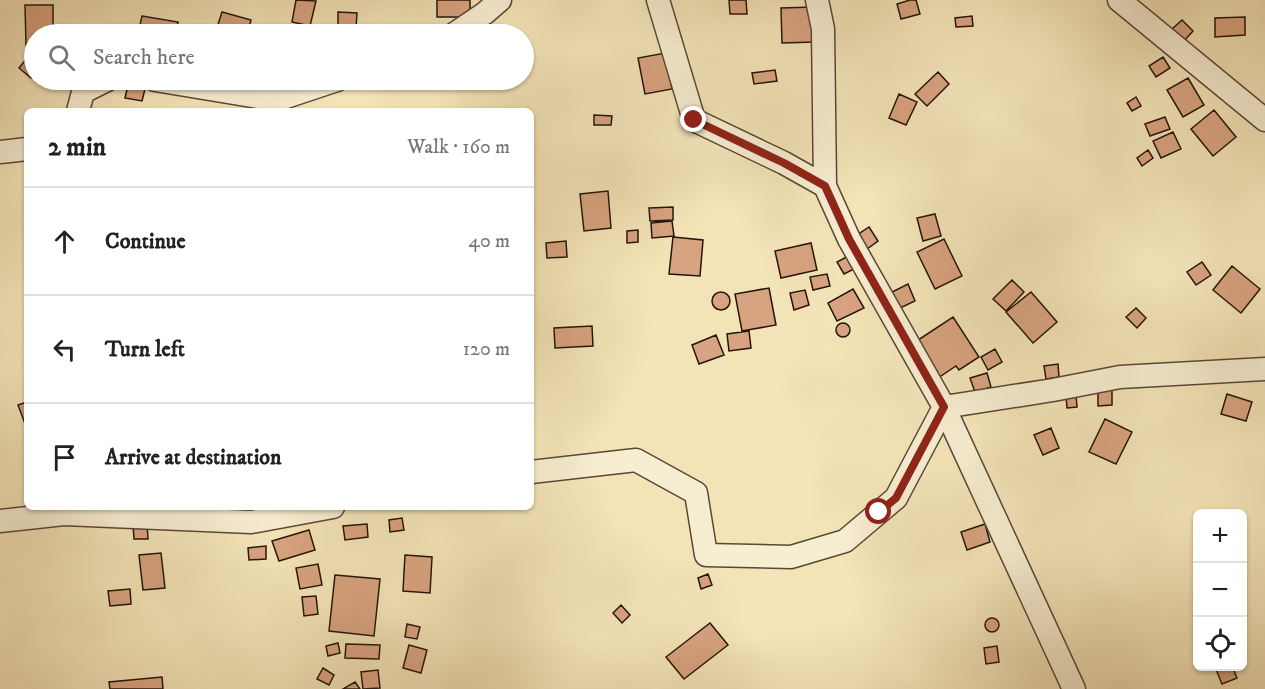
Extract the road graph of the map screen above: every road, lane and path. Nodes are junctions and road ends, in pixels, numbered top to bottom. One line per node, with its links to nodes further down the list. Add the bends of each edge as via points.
1 (500, 0): 5 (street)
2 (658, 0): 13 (street, via 694,120)
3 (817, 0): 13 (street, via 823,29)
4 (1119, 0): 10 (street)
5 (469, 24)
6 (87, 90): 9 (street)
7 (216, 90): 8 (street, via 277,100)
8 (307, 90)
9 (79, 108)
10 (1265, 120)
11 (24, 149): 12 (street)
12 (0, 152)
13 (825, 186): 15 (street, via 849,239)
14 (1265, 369): 15 (street, via 1120,377)
15 (944, 407): 16 (street, via 896,498 845,541 791,556 706,555 696,493 636,460); 19 (street)
16 (534, 472)
17 (317, 510): 18 (street, via 251,522 64,514)
18 (0, 521)
19 (1074, 689)

